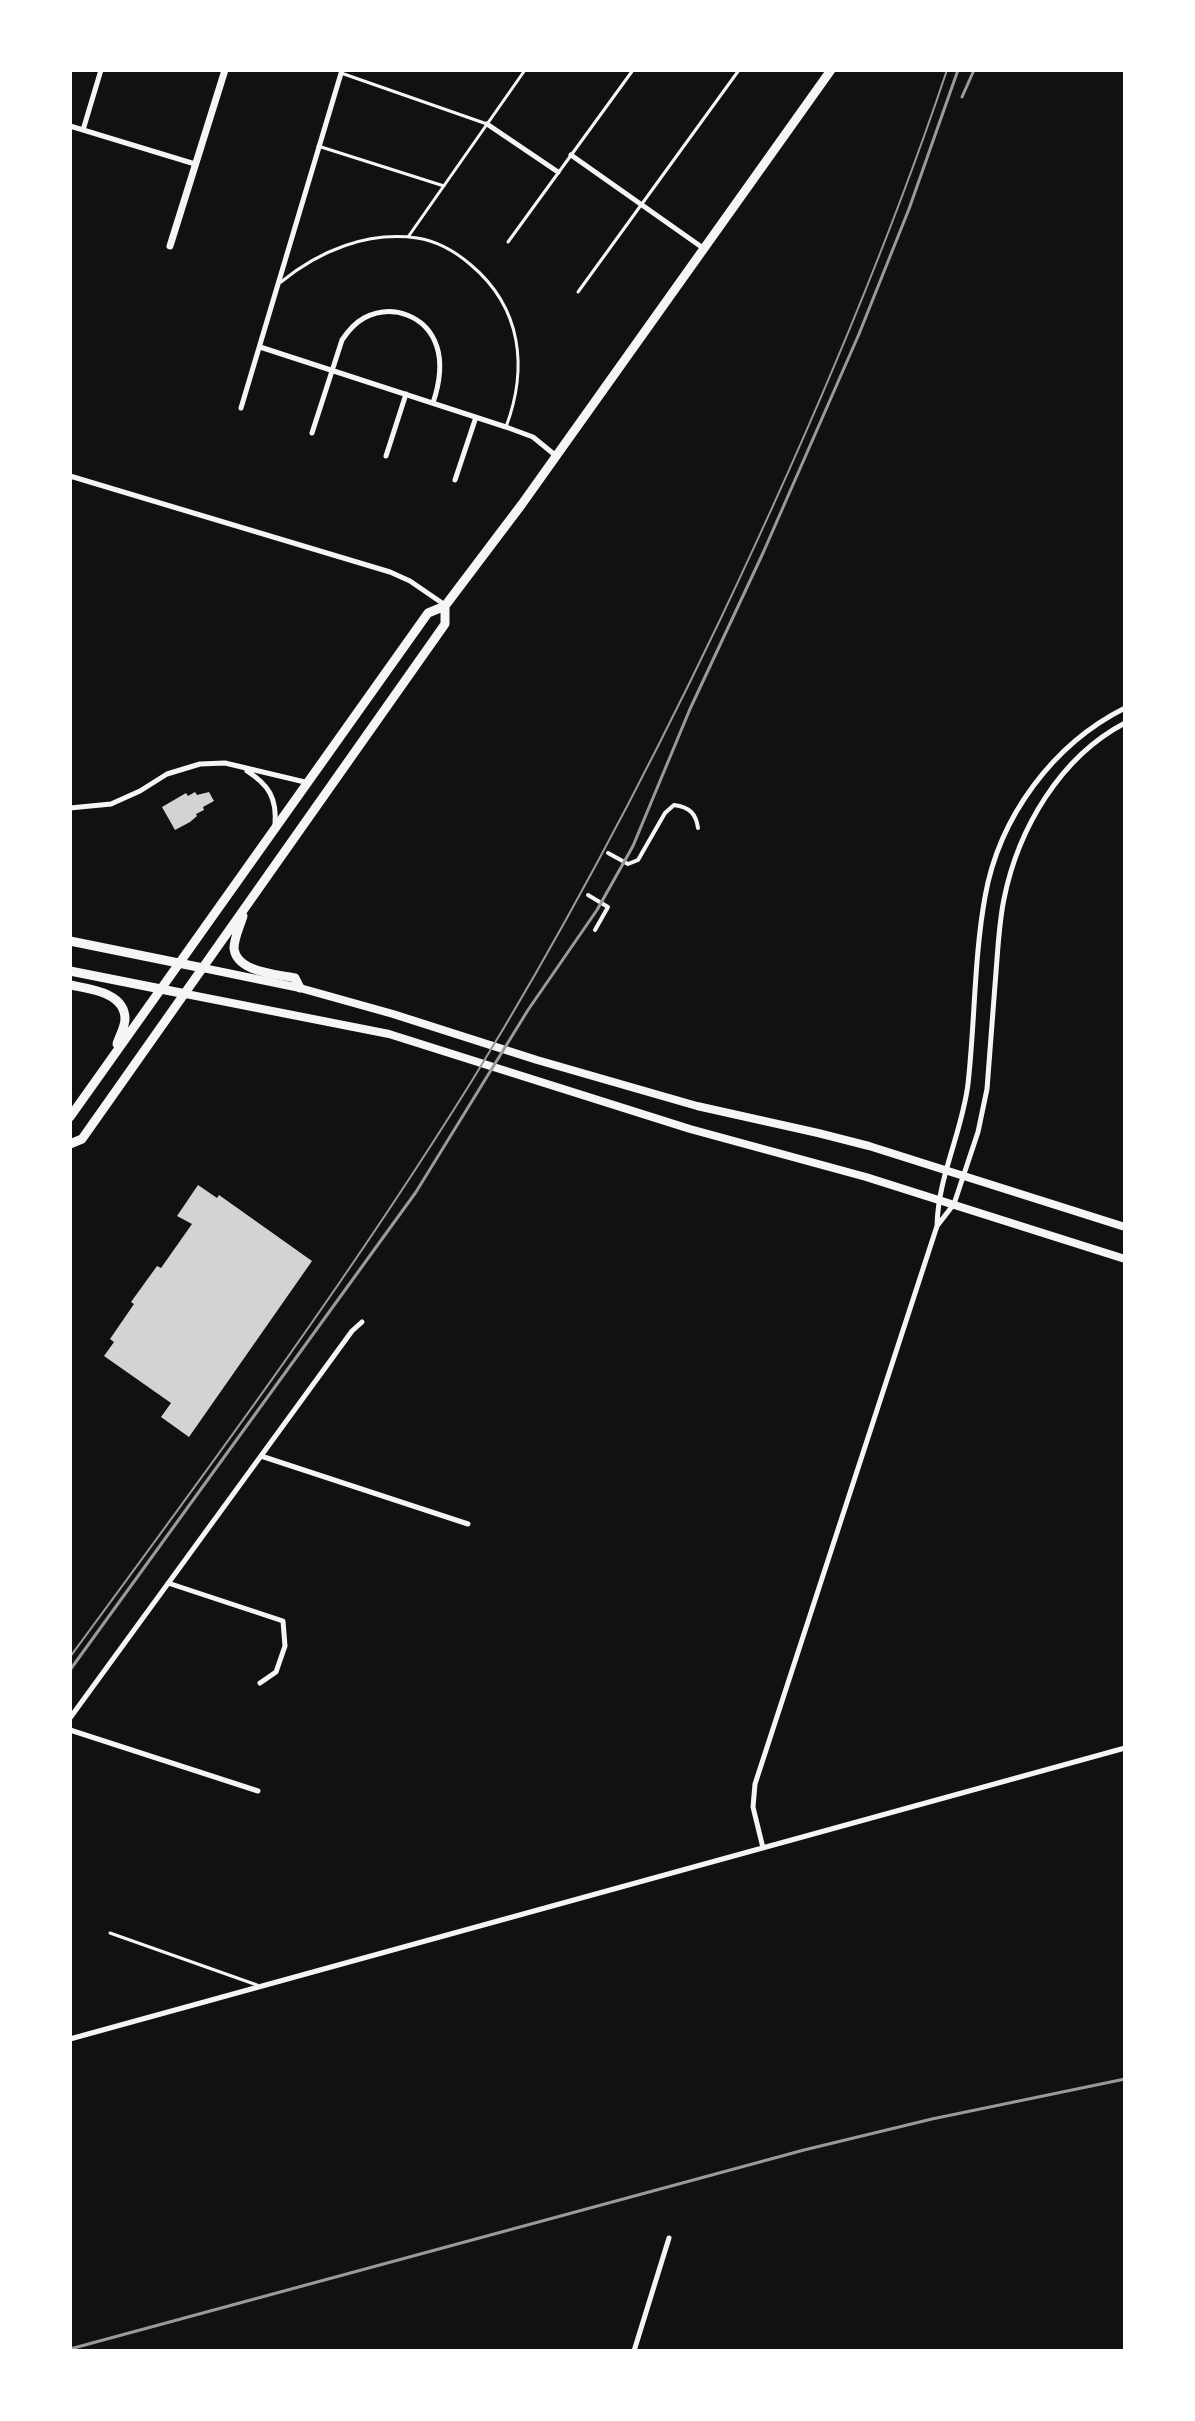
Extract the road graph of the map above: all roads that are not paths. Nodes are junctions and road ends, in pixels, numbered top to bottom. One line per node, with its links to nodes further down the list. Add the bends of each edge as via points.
1 (101, 70): 10 (street)
2 (225, 70): 13 (street)
3 (525, 70): 8 (lane)
4 (633, 70): 12 (lane)
5 (739, 70): 16 (lane)
6 (831, 70): 20 (main road)
7 (341, 72): 8 (lane); 11 (street)
8 (487, 124): 14 (street); 15 (lane)
9 (70, 126): 10 (street)
10 (83, 130): 13 (street)
11 (318, 146): 15 (lane); 21 (street)
12 (571, 155): 14 (lane); 16 (street)
13 (195, 164): 19 (street)
14 (558, 172): 18 (lane)
15 (444, 186): 17 (lane)
16 (642, 204): 20 (street); 22 (lane)
17 (408, 237): 21 (lane, via 343,245); 29 (lane, via 431,241 462,257 480,272 507,311 519,357 519,381)
18 (508, 242)
19 (170, 246)
20 (703, 248): 32 (main road)
21 (278, 284): 23 (street)
22 (578, 292)
23 (260, 347): 24 (street); 27 (street)
24 (333, 371): 25 (street); 26 (street, via 335,355 352,327 380,312 409,315 436,343 440,372); 30 (street)
25 (406, 394): 26 (street); 31 (street)
26 (433, 403): 28 (street)
27 (241, 408)
28 (476, 417): 29 (street); 34 (street)
29 (506, 427): 32 (street, via 533,437)
30 (312, 433)
31 (386, 456)
32 (556, 456): 35 (main road)
33 (70, 476): 35 (street, via 390,572)
34 (455, 480)
35 (445, 606): 39 (main road, via 428,613); 45 (main road, via 445,624)
36 (1125, 708): 58 (street, via 1060,753 1021,804 990,874 963,1110)
37 (1125, 723): 59 (street, via 1070,766 1036,813 1018,851 1000,921 987,1089)
38 (239, 766): 39 (street); 40 (street, via 186,767 111,804); 42 (street, via 271,791)
39 (309, 783): 42 (main road)
40 (70, 808)
41 (698, 828): 43 (street, via 693,812 674,805 638,860 628,864)
42 (275, 829): 48 (main road)
43 (608, 853)
44 (588, 895): 46 (street, via 608,907)
45 (245, 908): 49 (main road); 52 (main road, via 234,946 237,958 246,966 295,978)
46 (595, 930)
47 (70, 941): 48 (main road)
48 (178, 964): 49 (main road); 53 (main road)
49 (203, 968): 52 (main road); 54 (main road)
50 (70, 971): 53 (main road)
51 (70, 985): 55 (main road, via 116,999 125,1020)
52 (300, 988): 58 (main road, via 697,1106 818,1133)
53 (160, 989): 54 (main road); 55 (main road)
54 (186, 994): 57 (main road, via 82,1139); 60 (main road, via 389,1034)
55 (113, 1055): 56 (main road)
56 (70, 1117)
57 (70, 1144)
58 (946, 1171): 59 (main road); 60 (street)
59 (963, 1176): 61 (street); 63 (main road)
60 (938, 1199): 61 (main road); 62 (street)
61 (954, 1204): 62 (street); 64 (main road)
62 (937, 1226): 74 (street, via 755,1784 753,1807)
63 (1125, 1227)
64 (1125, 1259)
65 (362, 1322): 66 (street)
66 (261, 1456): 67 (street); 68 (street)
67 (468, 1524)
68 (168, 1583): 69 (street, via 283,1621 285,1646 276,1672); 70 (street)
69 (260, 1683)
70 (70, 1718)
71 (70, 1730): 73 (street)
72 (1125, 1748): 74 (street)
73 (258, 1791)
74 (763, 1848): 76 (street)
75 (110, 1933): 76 (lane)
76 (261, 1987): 77 (street)
77 (70, 2039)
78 (669, 2238): 79 (street)
79 (634, 2351)

